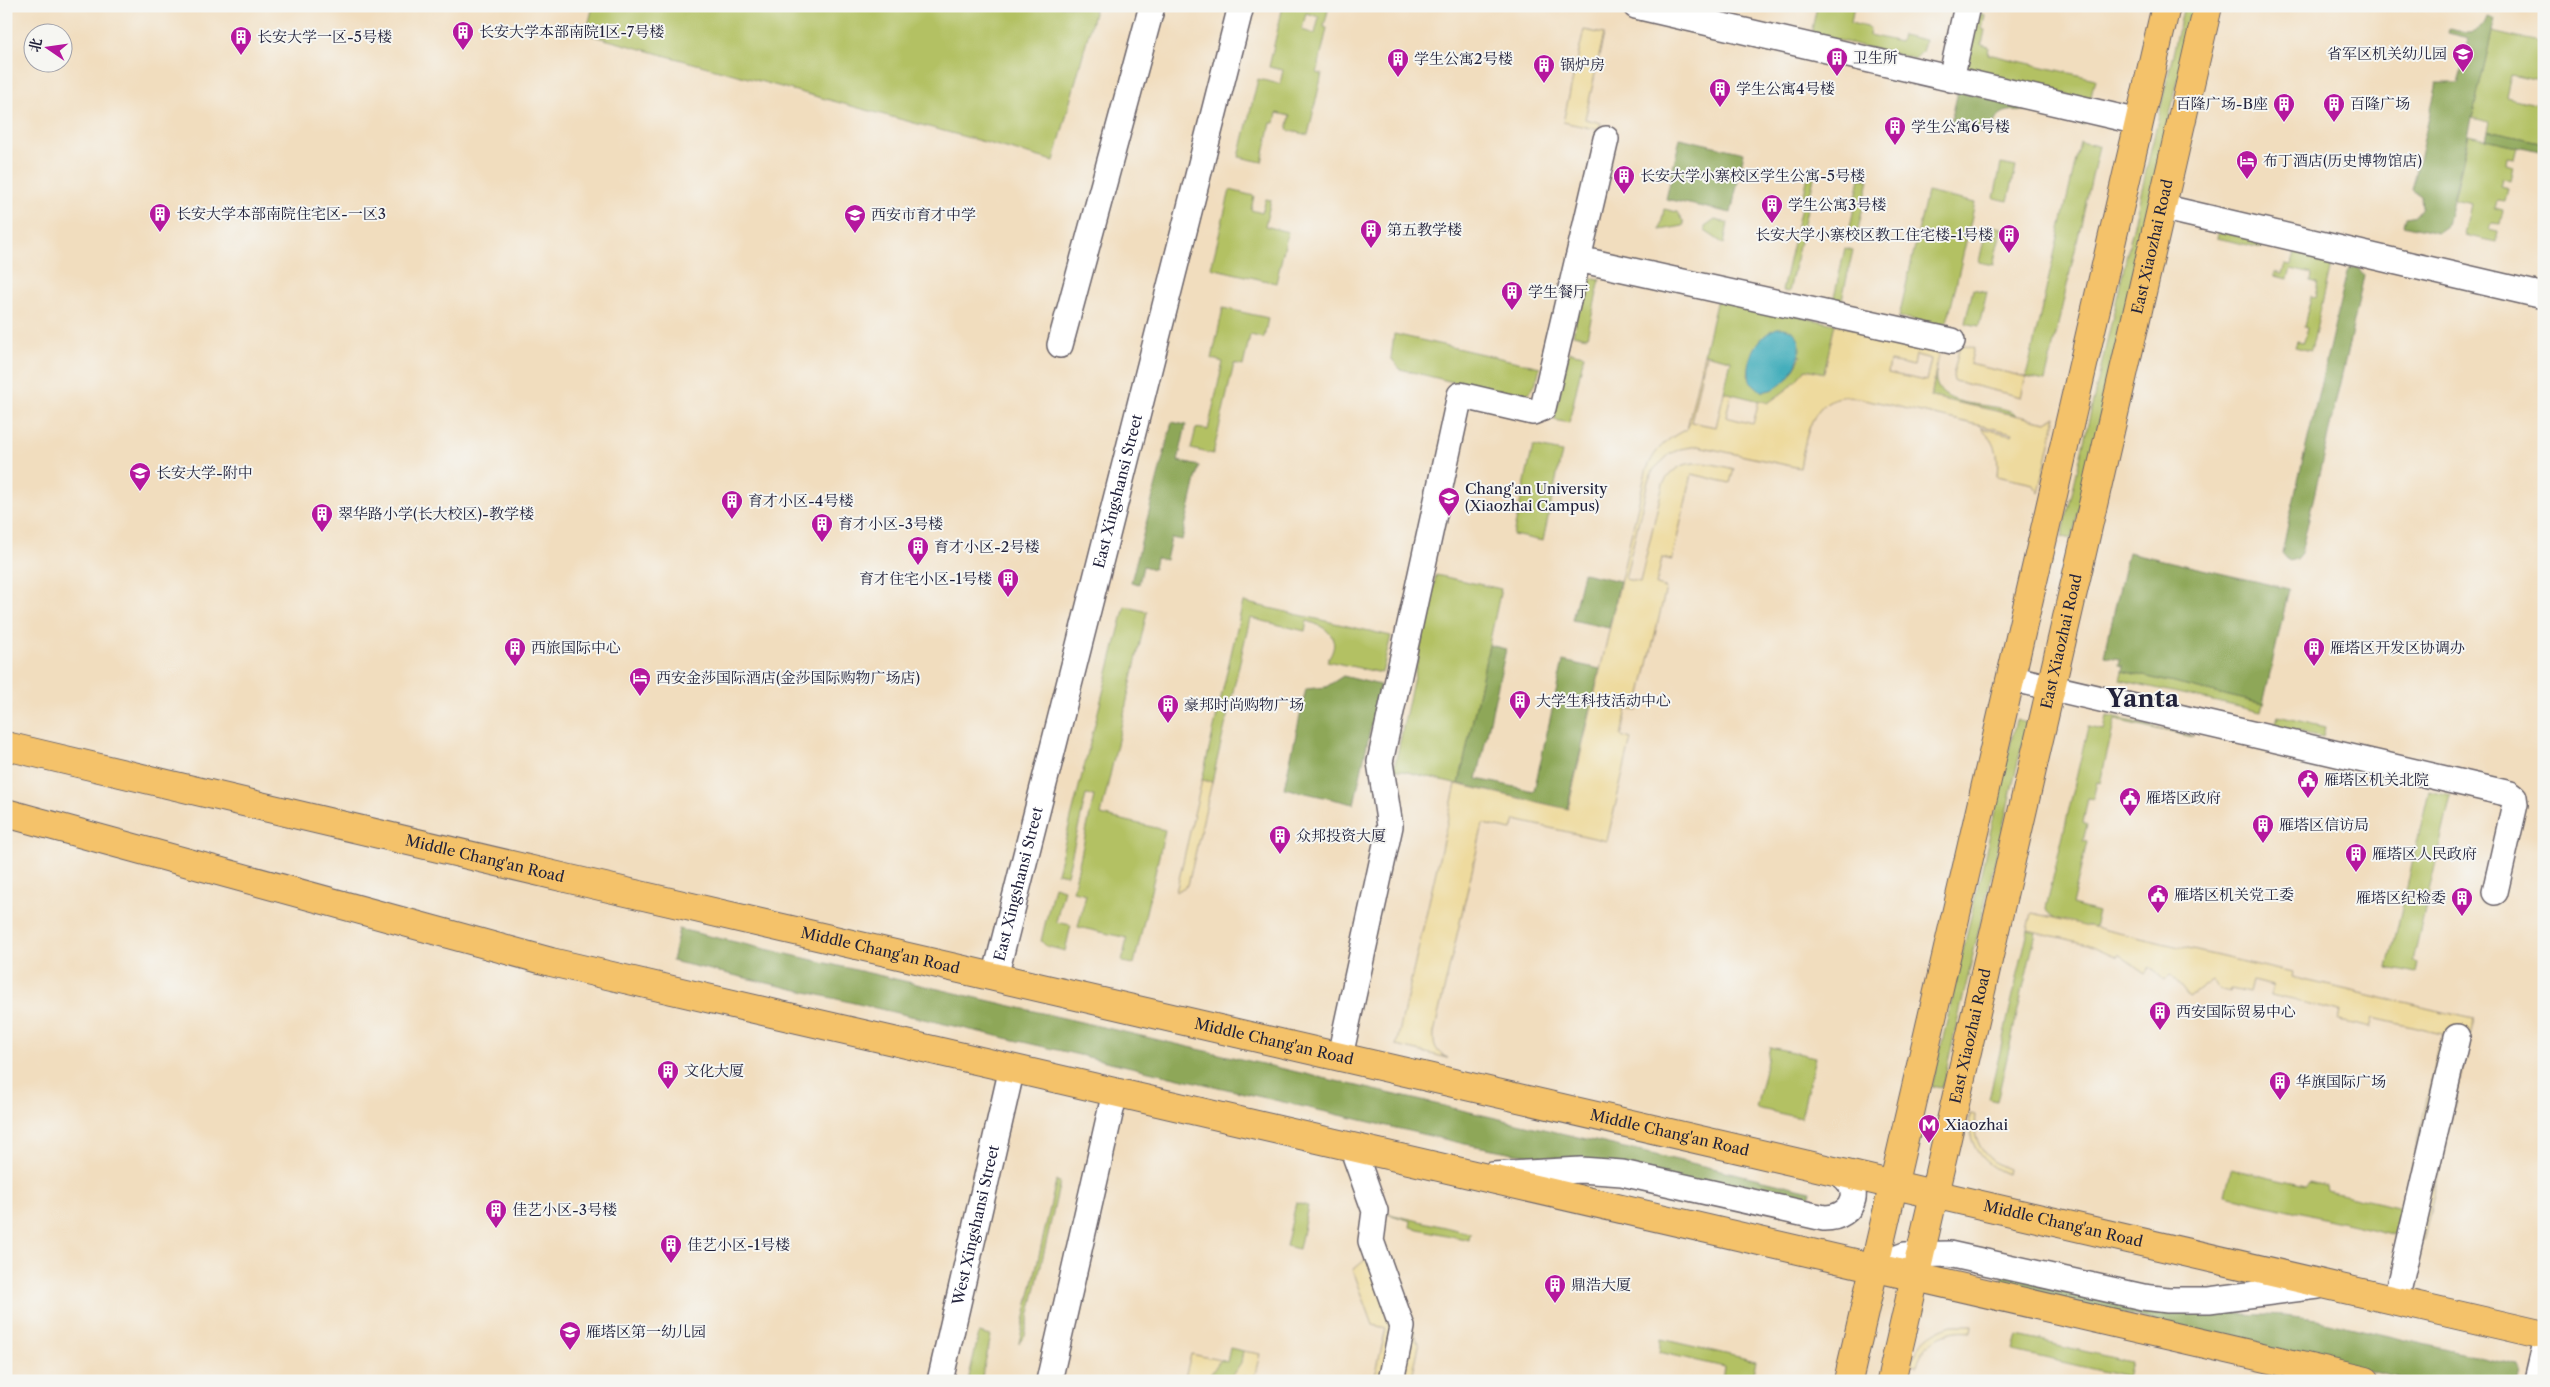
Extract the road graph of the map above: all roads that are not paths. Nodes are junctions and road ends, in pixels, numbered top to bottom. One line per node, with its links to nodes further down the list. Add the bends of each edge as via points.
1 (1152, 6): 14 (street)
2 (1241, 6): 20 (street, East Xingshansi Street)
3 (1636, 6): 7 (street)
4 (1968, 6): 7 (street)
5 (2166, 6): 8 (main road)
6 (2208, 6): 10 (main road, East Xiaozhai Road)
7 (1951, 79): 8 (street)
8 (2139, 122): 15 (main road)
9 (1606, 139): 11 (street)
10 (2161, 208): 12 (street); 16 (main road, East Xiaozhai Road)
11 (1578, 259): 13 (street); 22 (street, via 1542,408 1533,412 1460,395 1380,762 1390,826)
12 (2544, 296)
13 (1952, 341)
14 (1060, 345)
15 (2010, 678): 16 (street); 28 (main road)
16 (2051, 687): 19 (street, via 2508,793 2514,797 2515,804); 29 (main road, East Xiaozhai Road)
17 (6, 746): 20 (main road, Middle Chang'an Road)
18 (6, 813): 23 (main road, via 551,962)
19 (2495, 892)
20 (995, 977): 22 (main road, Middle Chang'an Road)
21 (2457, 1037): 33 (street)
22 (1340, 1056): 27 (main road, Middle Chang'an Road)
23 (1012, 1068): 24 (main road); 36 (street, West Xingshansi Street)
24 (1115, 1092): 25 (main road); 37 (street)
25 (1352, 1147): 26 (main road); 38 (street, via 1375,1211 1371,1241 1402,1327)
26 (1458, 1171): 27 (street, via 1487,1175 1581,1170 1615,1172 1824,1218 1842,1215 1849,1208 1853,1190 1850,1181); 31 (main road)
27 (1835, 1171): 28 (main road, Middle Chang'an Road)
28 (1894, 1184): 29 (main road, Middle Chang'an Road); 31 (main road)
29 (1934, 1194): 30 (main road, East Xiaozhai Road); 32 (main road, Middle Chang'an Road)
30 (1917, 1265): 31 (main road); 32 (street, via 1962,1256 2168,1300 2209,1300 2314,1286); 40 (main road, East Xiaozhai Road); 41 (main road)
31 (1874, 1268): 39 (main road)
32 (2338, 1287): 33 (main road, Middle Chang'an Road)
33 (2396, 1300): 34 (main road, Middle Chang'an Road)
34 (2544, 1334)
35 (2544, 1351): 42 (street)
36 (940, 1381)
37 (1049, 1381)
38 (1391, 1381)
39 (1848, 1381)
40 (1890, 1381)
41 (2366, 1381)
42 (2537, 1381)

